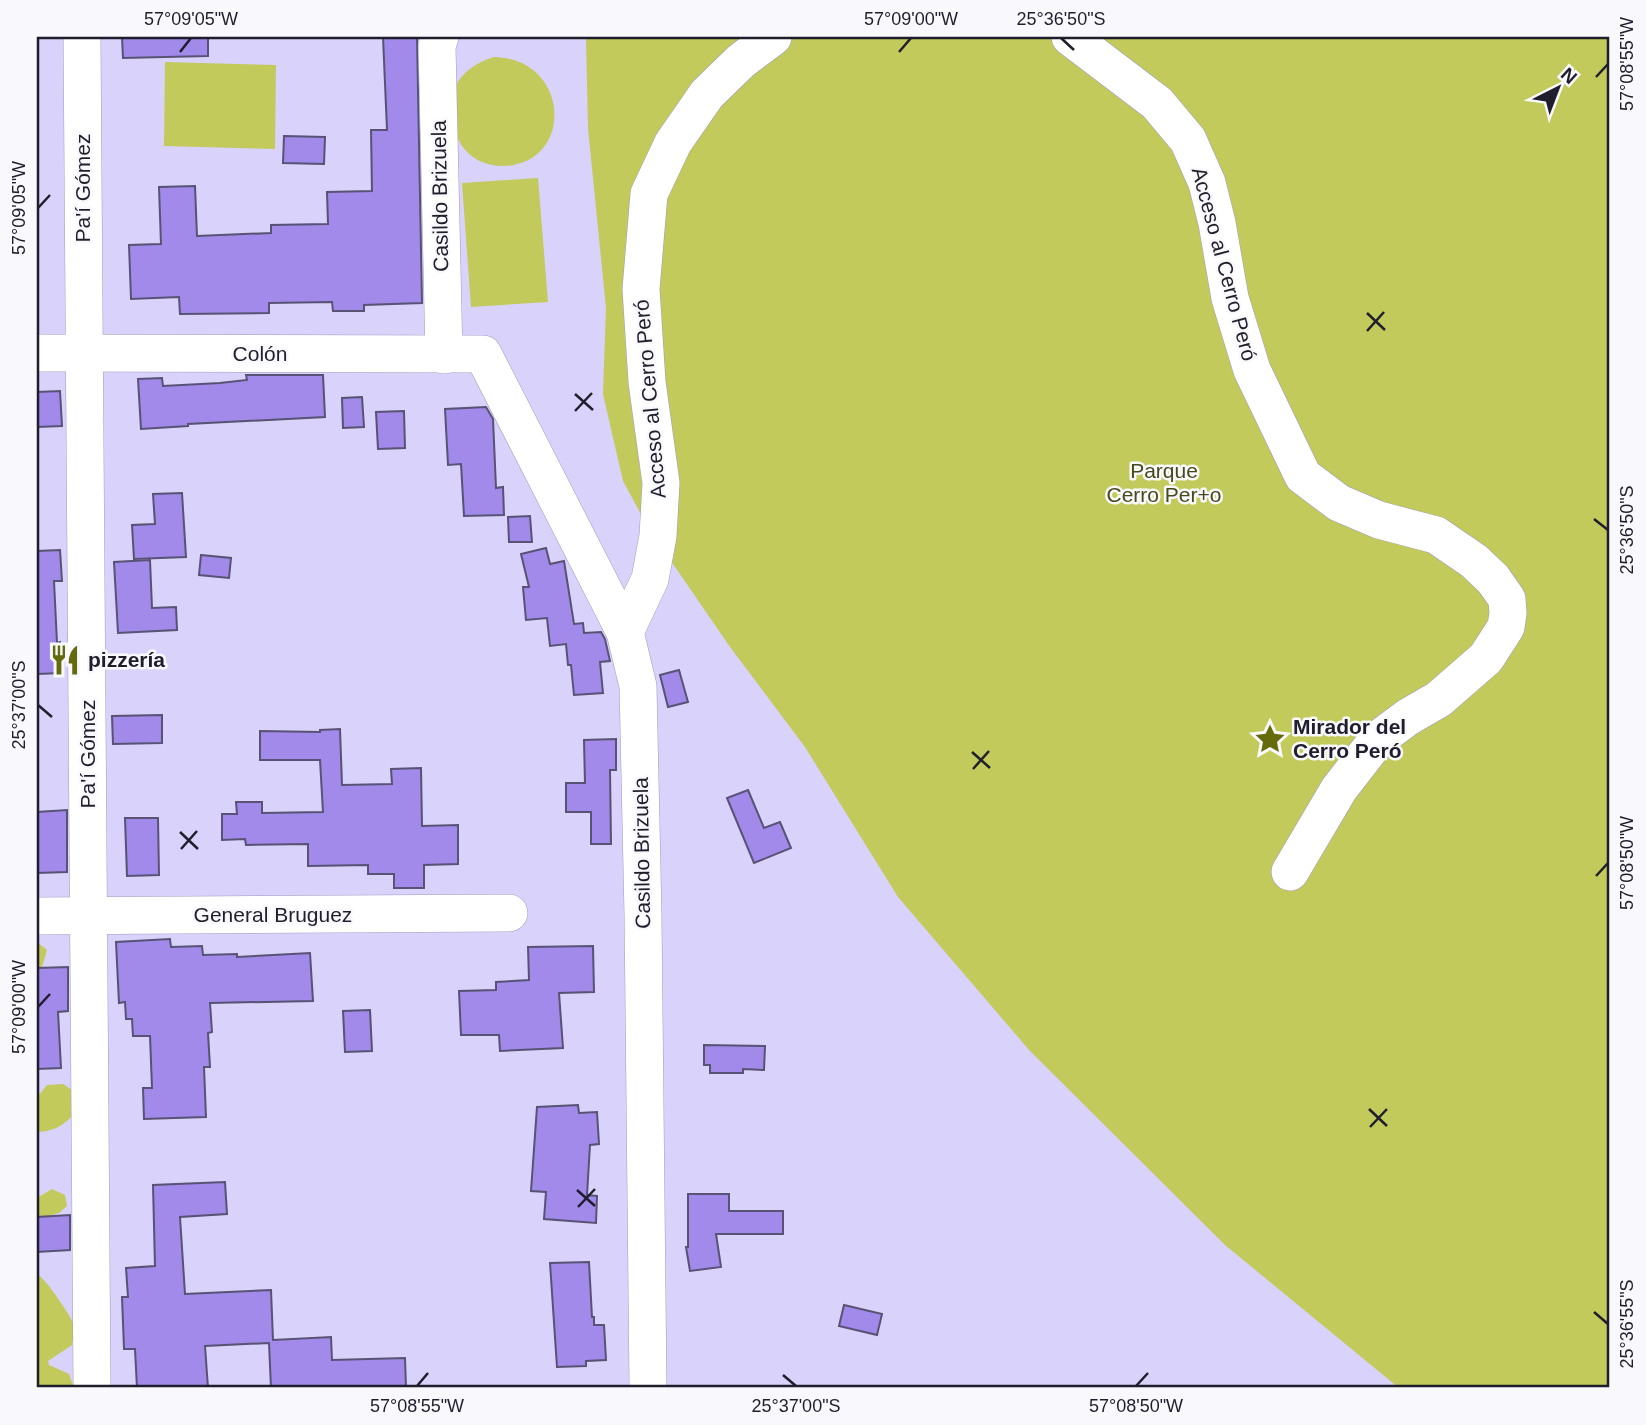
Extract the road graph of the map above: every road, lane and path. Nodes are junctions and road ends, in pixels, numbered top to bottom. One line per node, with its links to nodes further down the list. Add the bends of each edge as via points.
1 (82, 37): 6 (street, Pa'í Gómez)
2 (440, 37): 8 (street, Casildo Brizuela)
3 (773, 37): 9 (street, Acceso al Cerro Peró, via 707,94 673,143 649,194 641,289 647,383 661,483 650,579)
4 (1070, 37): 10 (street, Acceso al Cerro Peró, via 1157,103 1188,140 1207,183 1230,298 1252,370 1303,476 1339,502 1379,520 1436,535 1474,561 1507,599 1506,627 1492,651 1438,699 1377,740 1339,789)
5 (37, 353): 6 (street, Colón)
6 (85, 353): 8 (street, Colón); 13 (street, Pa'í Gómez)
7 (483, 354): 8 (street, Colón); 9 (street, Casildo Brizuela)
8 (444, 355)
9 (625, 632): 15 (street, Casildo Brizuela, via 638,686)
10 (1290, 872)
11 (509, 914): 13 (street, General Bruguez)
12 (37, 916): 13 (street, General Bruguez)
13 (89, 916): 14 (street, Pa'í Gómez)
14 (92, 1388)
15 (648, 1388)

